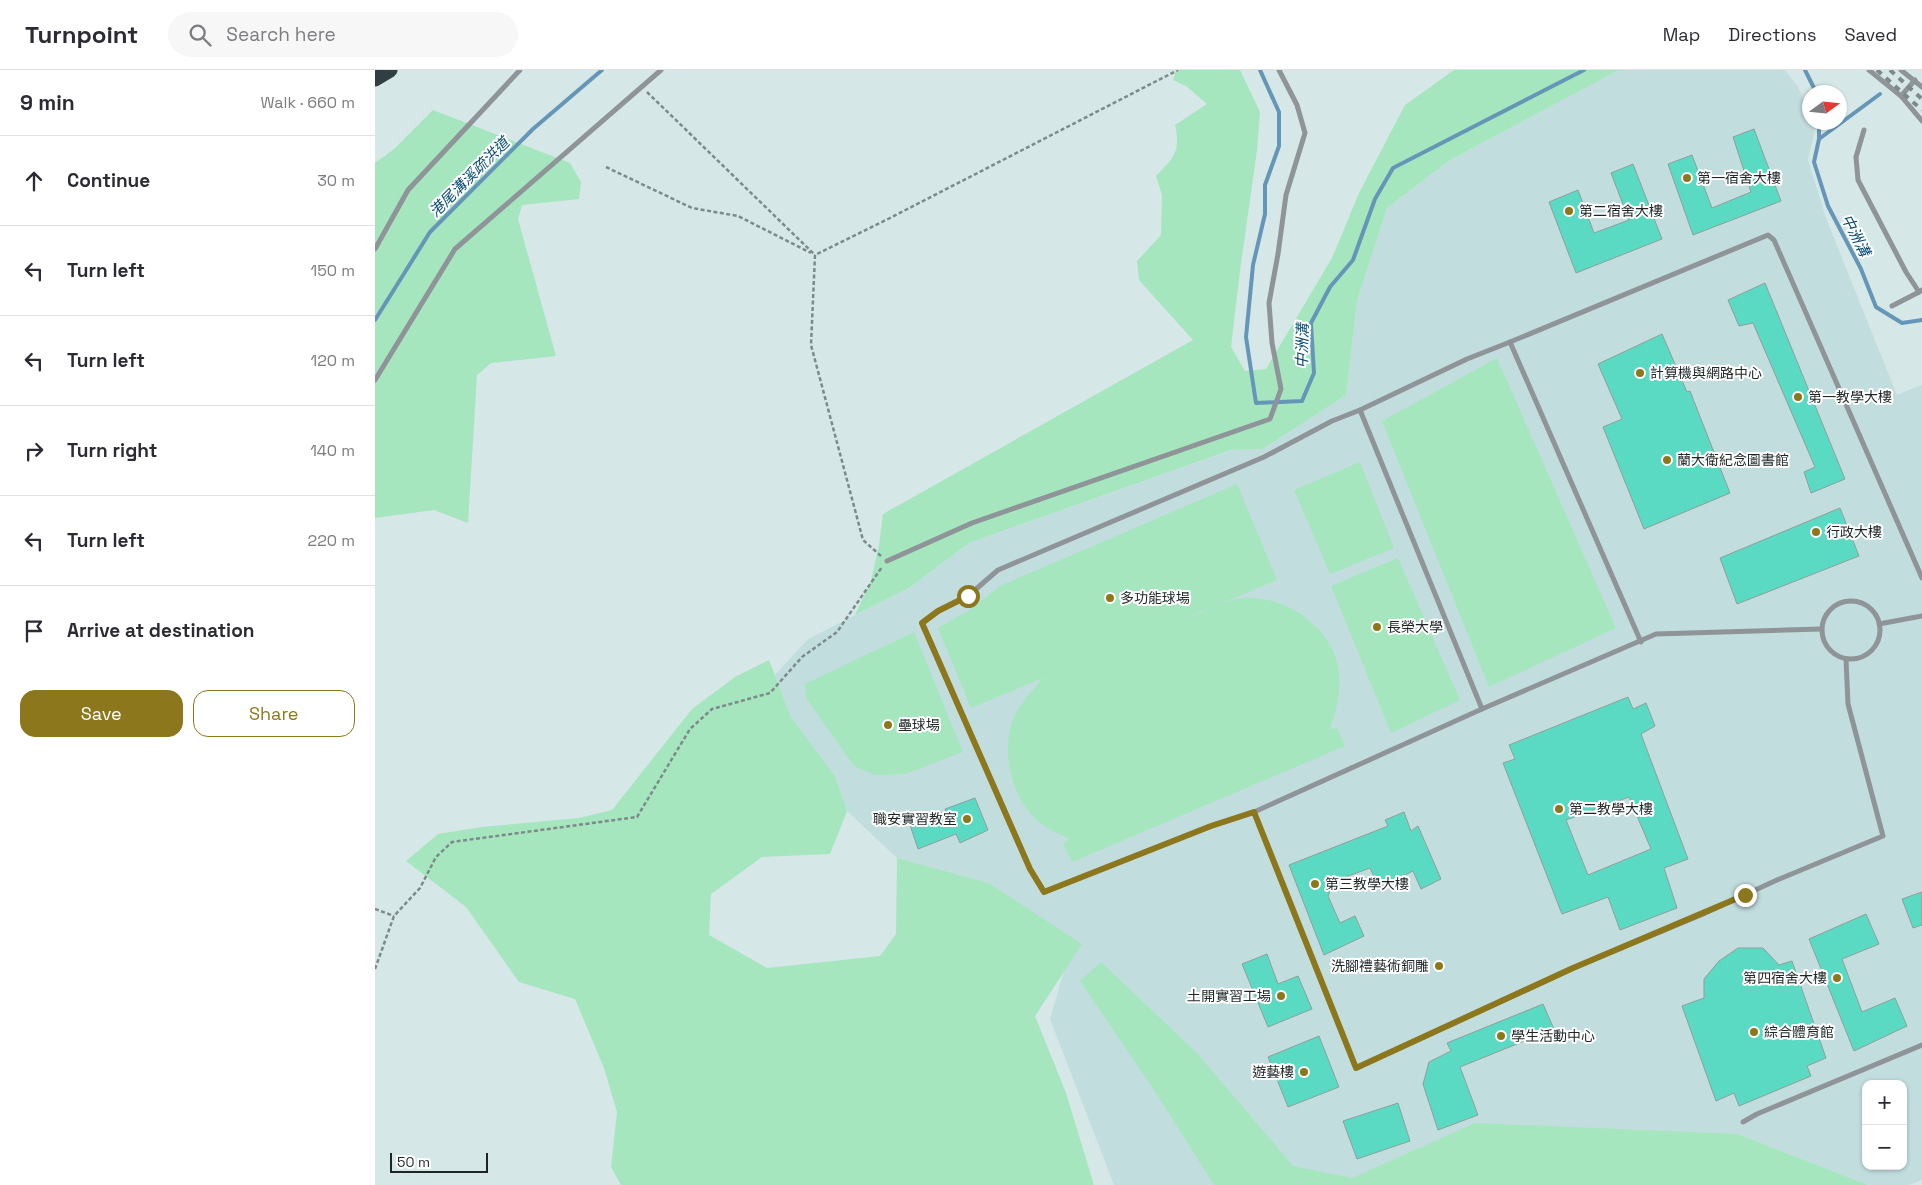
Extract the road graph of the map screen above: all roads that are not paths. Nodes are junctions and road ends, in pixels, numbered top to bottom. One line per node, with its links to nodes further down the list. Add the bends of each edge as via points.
1 (379, 70): 8 (highway)
2 (390, 70): 9 (highway)
3 (520, 70): 15 (lane, via 408,190)
4 (661, 70): 19 (lane, via 455,249)
5 (1279, 70): 21 (lane, via 1297,105 1305,134 1285,195 1269,302 1272,343 1281,389 1270,419 972,523)
6 (1869, 70): 12 (lane)
7 (1901, 70): 10 (lane)
8 (375, 73)
9 (375, 79)
10 (1915, 80): 11 (lane); 12 (lane)
11 (1922, 88)
12 (1901, 96): 13 (lane)
13 (1922, 120)
14 (1864, 130): 16 (lane, via 1856,157 1858,180 1906,272)
15 (375, 249)
16 (1920, 291): 17 (lane)
17 (1892, 306)
18 (1510, 342): 20 (lane, via 1467,358); 22 (lane, via 1768,235 1775,240); 26 (lane)
19 (375, 380)
20 (1360, 410): 28 (lane); 29 (lane, via 1332,421 1265,457 998,570 968,596 922,623 1030,869 1044,892)
21 (887, 561)
22 (1922, 578)
23 (1922, 616): 24 (lane)
24 (1879, 624): 25 (lane, via 1867,606 1845,602 1834,606 1826,615); 27 (lane, via 1876,646 1858,659)
25 (1821, 629): 26 (lane, via 1656,634); 27 (lane, via 1827,648)
26 (1641, 642): 28 (lane)
27 (1846, 660): 29 (lane, via 1848,704 1883,836 1573,968 1356,1068)
28 (1482, 709): 29 (lane)
29 (1254, 812)
30 (1922, 1045): 31 (lane)
31 (1743, 1122)

